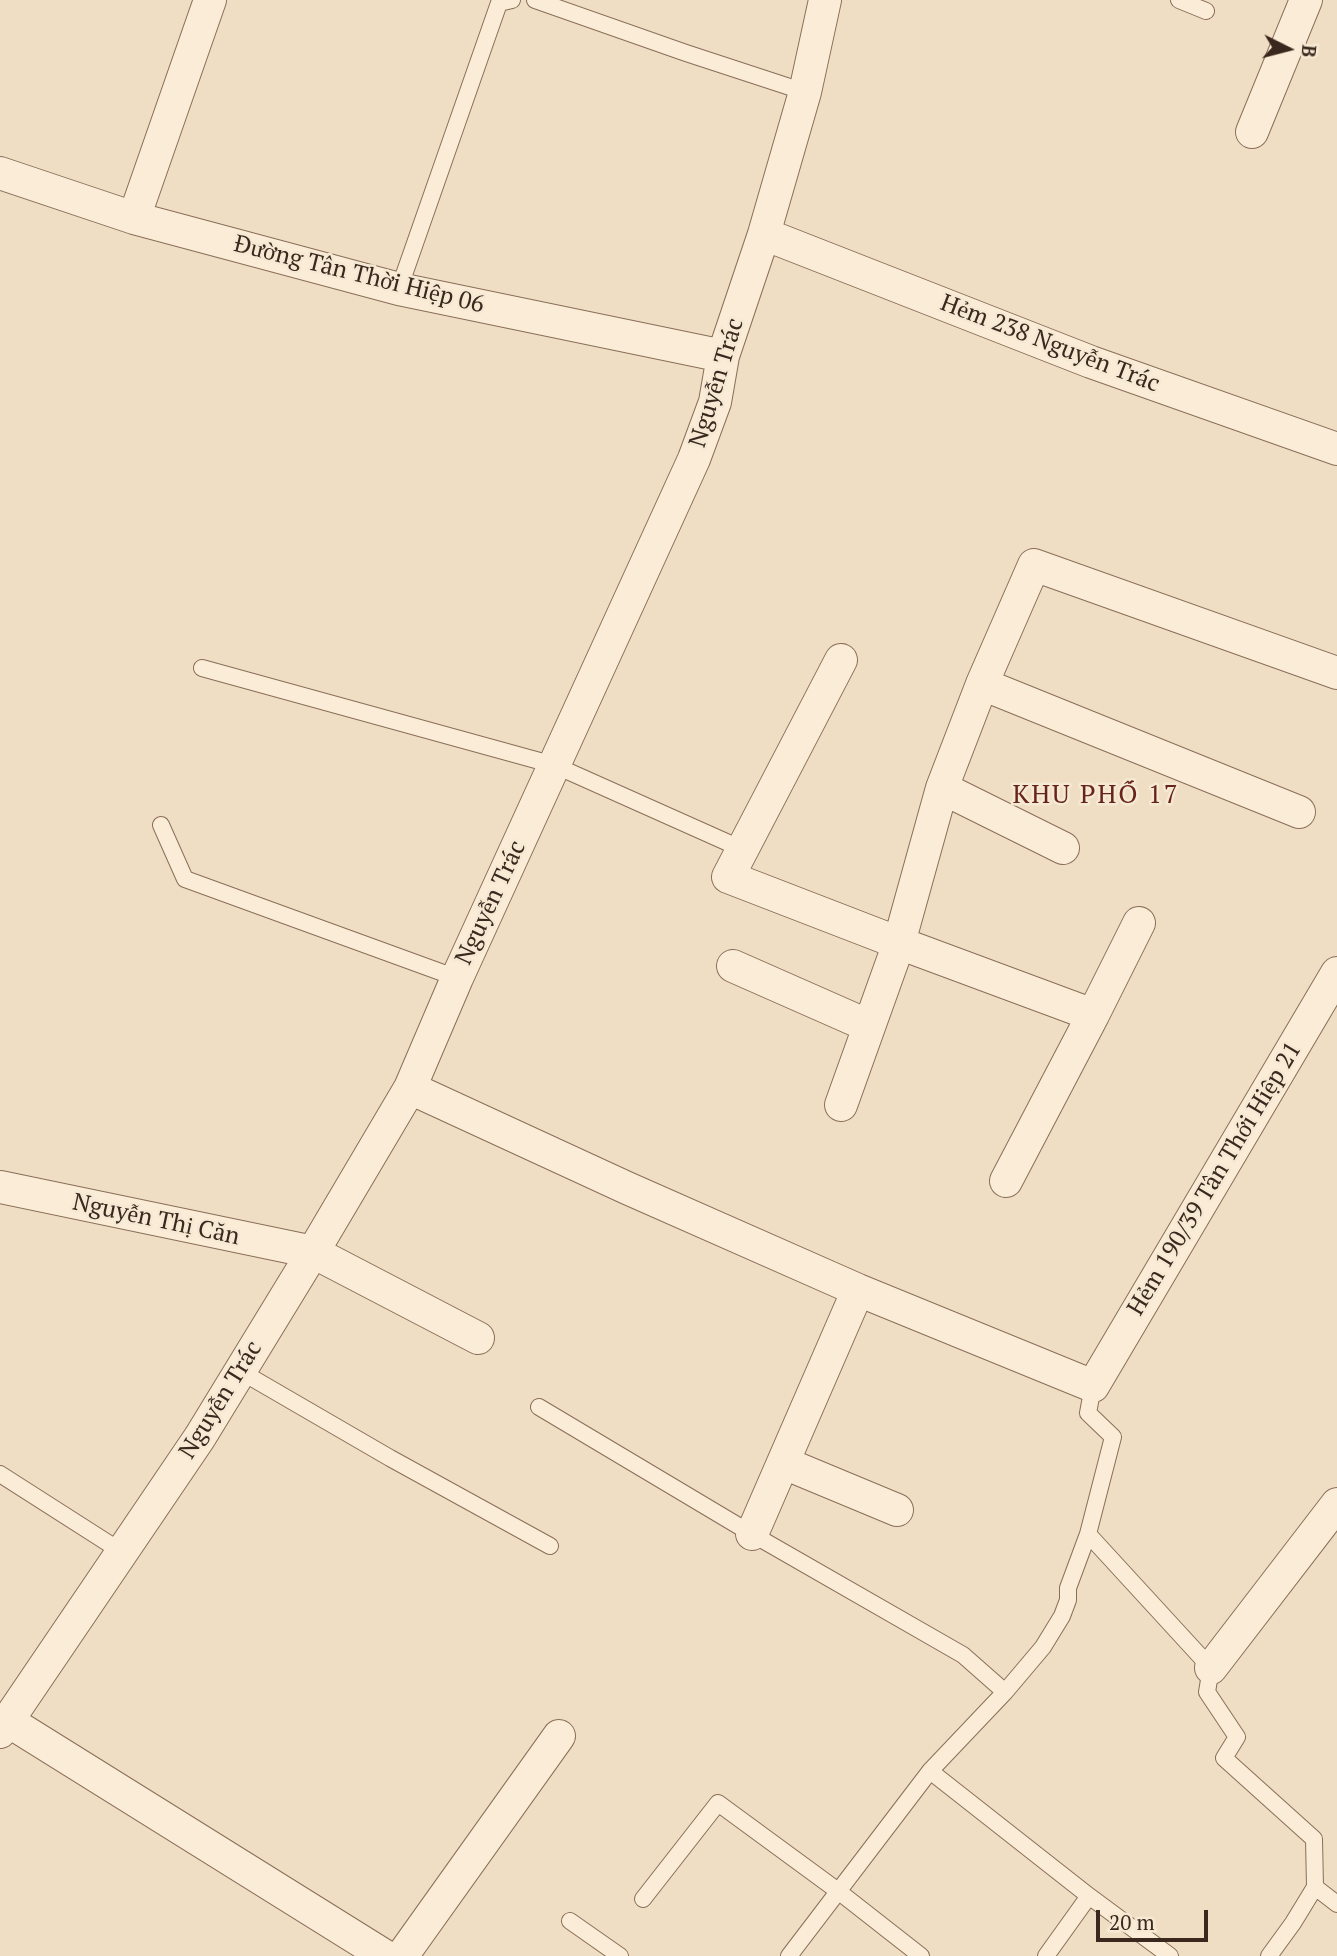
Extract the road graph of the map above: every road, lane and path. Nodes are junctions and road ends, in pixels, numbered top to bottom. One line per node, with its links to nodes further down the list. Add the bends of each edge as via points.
1 (210, 0): 11 (street)
2 (512, 0): 13 (lane, via 499,3)
3 (535, 0): 8 (lane)
4 (825, 0): 8 (street, Nguyễn Trác)
5 (1179, 0): 7 (lane)
6 (1306, 0): 9 (street)
7 (1206, 11)
8 (804, 92): 12 (street, Nguyễn Trác)
9 (1252, 132)
10 (0, 173): 11 (street, Đường Tân Thời Hiệp 06)
11 (134, 218): 13 (street, Đường Tân Thời Hiệp 06)
12 (764, 234): 14 (street, Nguyễn Trác); 15 (street, Hẻm 238 Nguyễn Trác, via 1091,362)
13 (399, 289): 14 (street, Đường Tân Thời Hiệp 06)
14 (723, 356): 20 (street, Nguyễn Trác, via 715,402 694,459)
15 (1337, 449)
16 (841, 660): 25 (street)
17 (202, 668): 20 (lane)
18 (1337, 673): 19 (street, via 1034,565)
19 (982, 684): 21 (street); 22 (street)
20 (554, 765): 25 (lane); 30 (street, Nguyễn Trác)
21 (942, 788): 24 (street); 27 (street)
22 (1299, 812)
23 (161, 825): 30 (lane, via 185,879)
24 (1063, 848)
25 (742, 849): 27 (street, via 728,877)
26 (1139, 922): 31 (street)
27 (899, 943): 31 (street); 32 (street)
28 (733, 966): 32 (street)
29 (1337, 972): 41 (street, Hẻm 190/39 Tân Thới Hiệp 21)
30 (457, 978): 33 (street, Nguyễn Trác)
31 (1093, 1015): 35 (street)
32 (869, 1026): 34 (street)
33 (410, 1088): 37 (street, Nguyễn Trác); 38 (street)
34 (841, 1105)
35 (1006, 1181)
36 (0, 1187): 37 (street, Nguyễn Thị Căn)
37 (313, 1252): 39 (street, Nguyễn Thị Căn); 40 (street, Nguyễn Trác)
38 (858, 1290): 41 (street); 43 (street)
39 (478, 1338)
40 (240, 1371): 49 (lane); 50 (street, Nguyễn Trác)
41 (1093, 1386): 48 (lane, via 1088,1413 1114,1437)
42 (539, 1407): 47 (lane)
43 (784, 1463): 46 (street); 47 (street)
44 (0, 1474): 50 (lane)
45 (1337, 1504): 51 (street)
46 (897, 1510)
47 (752, 1534): 52 (lane, via 963,1655)
48 (1088, 1534): 51 (lane); 52 (lane, via 1062,1616)
49 (550, 1546)
50 (122, 1552): 53 (street, Nguyễn Trác)
51 (1211, 1668): 56 (lane, via 1207,1692 1237,1737 1224,1758 1314,1839)
52 (1005, 1692): 55 (lane)
53 (4, 1727): 62 (street)
54 (559, 1736): 63 (street)
55 (930, 1771): 57 (lane); 58 (lane)
56 (1315, 1887): 60 (lane); 69 (lane)
57 (838, 1891): 59 (lane, via 718,1803); 65 (lane); 66 (lane)
58 (1089, 1896): 67 (lane); 68 (lane)
59 (643, 1899)
60 (1337, 1904)
61 (570, 1921): 64 (lane)
62 (385, 1956)
63 (402, 1956)
64 (620, 1956)
65 (789, 1956)
66 (921, 1956)
67 (1046, 1956)
68 (1170, 1956)
69 (1269, 1956)

